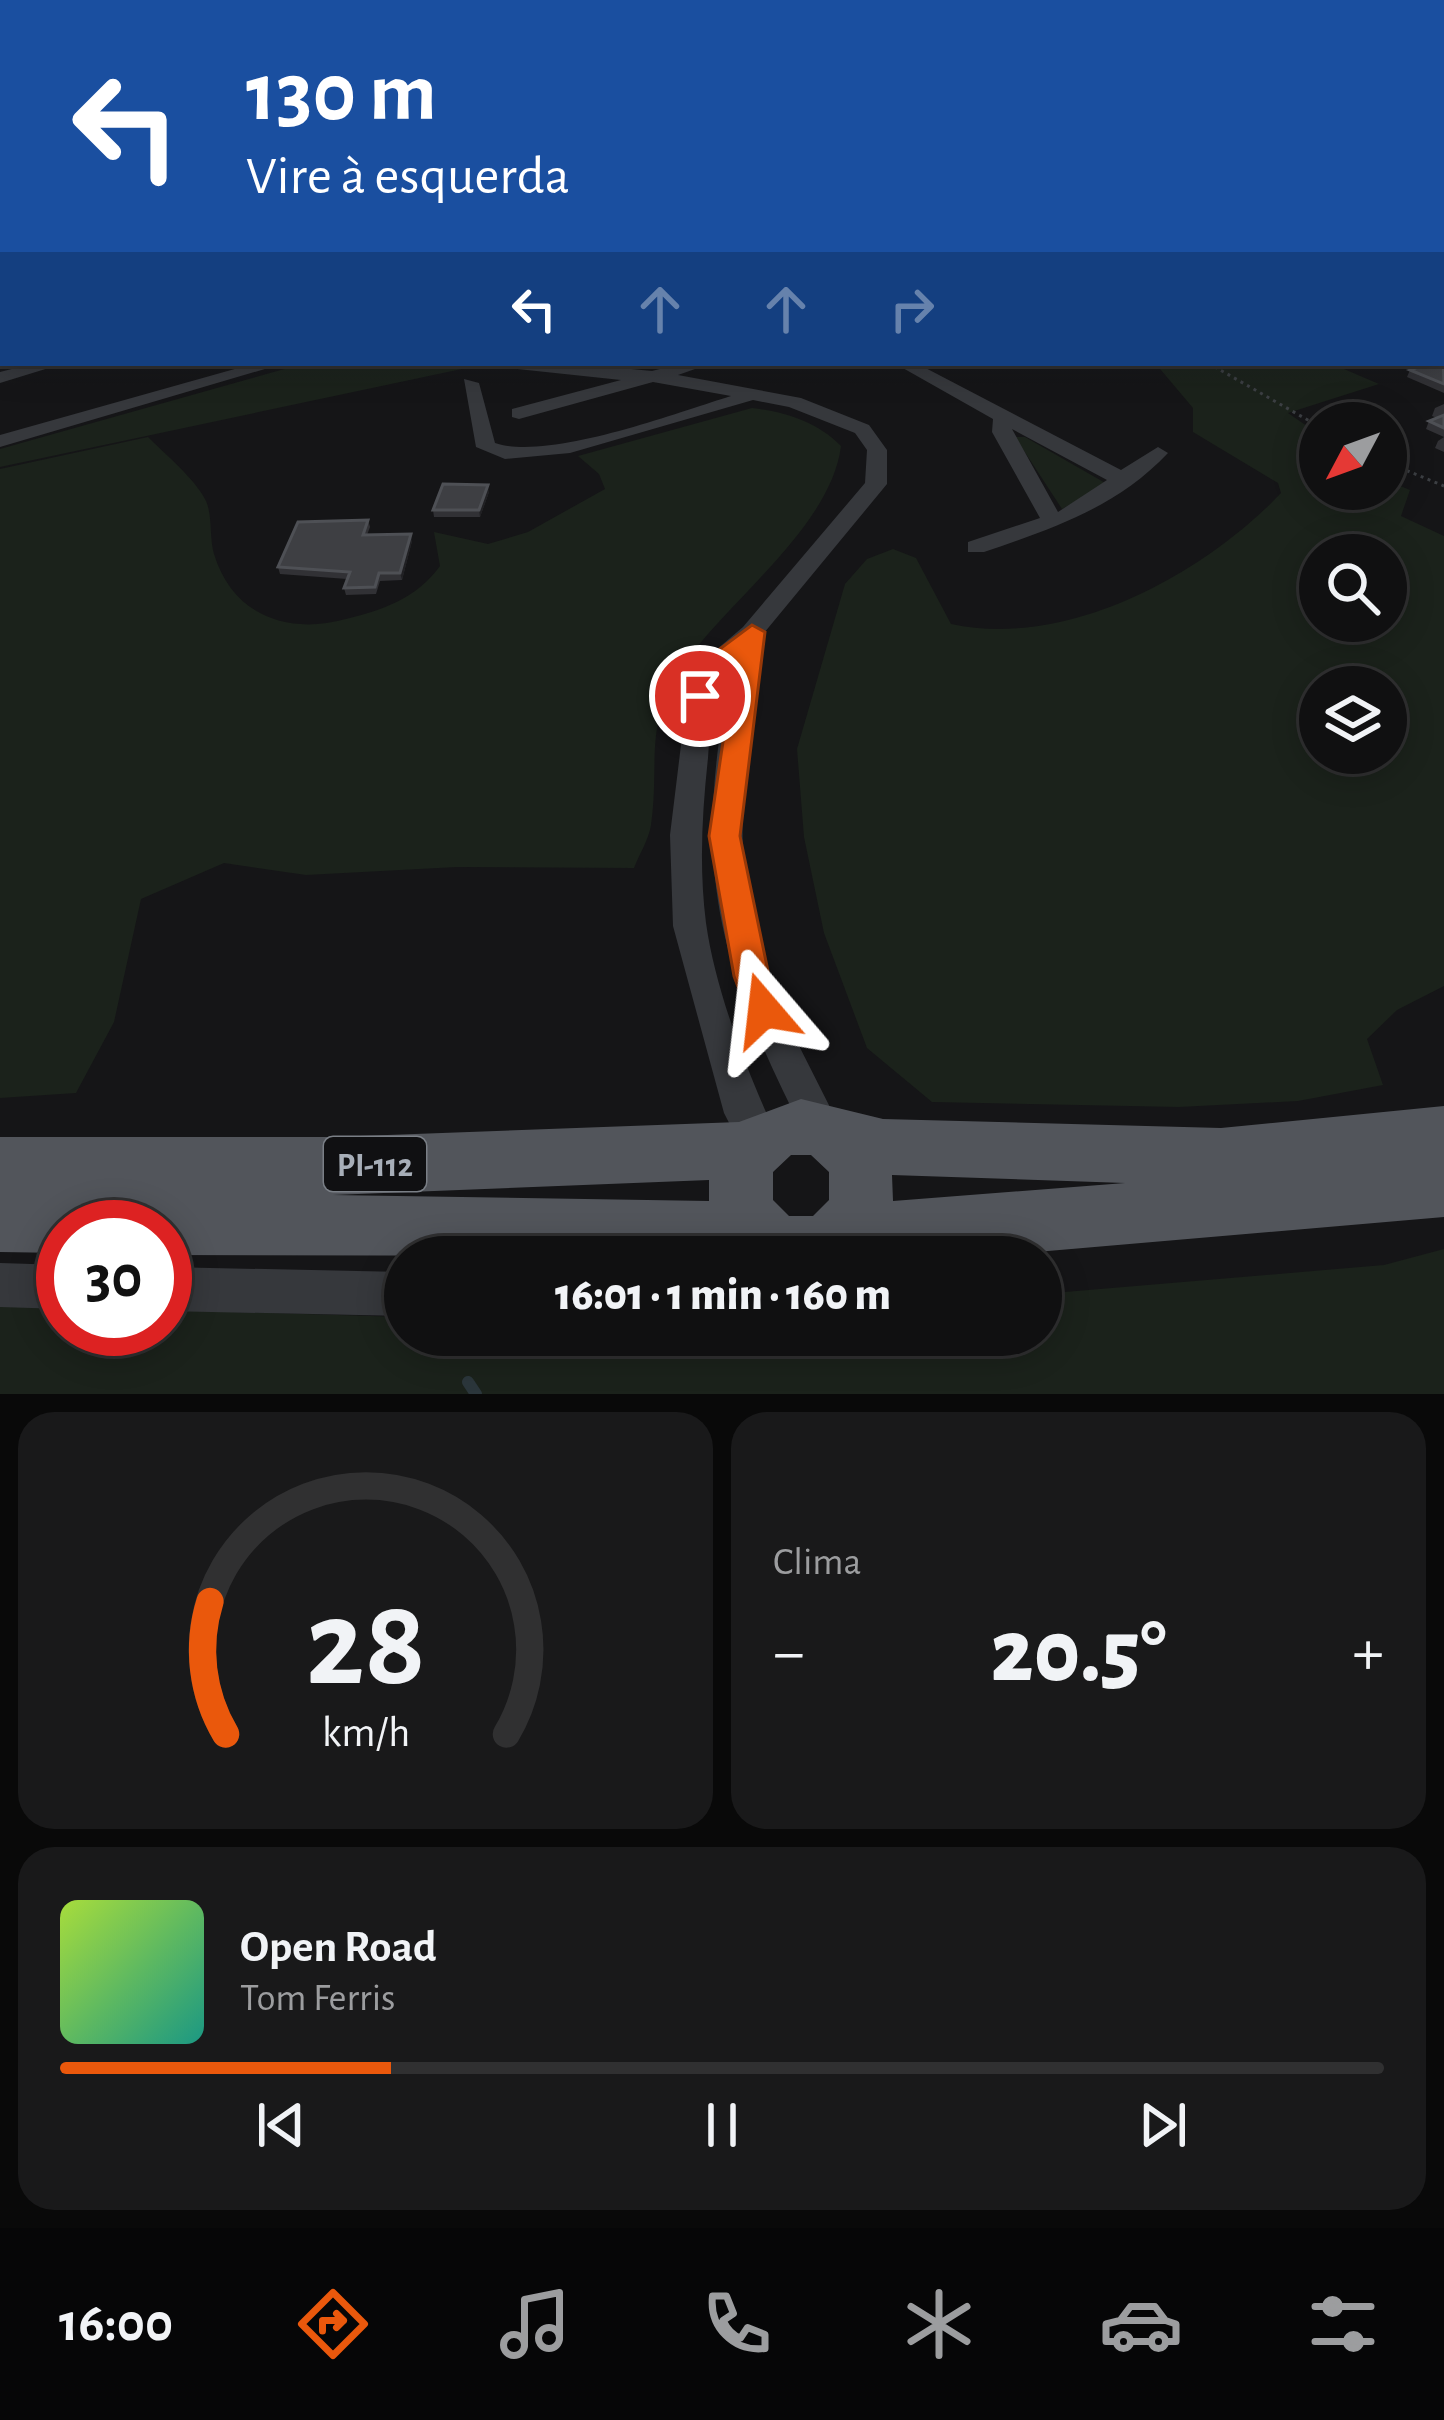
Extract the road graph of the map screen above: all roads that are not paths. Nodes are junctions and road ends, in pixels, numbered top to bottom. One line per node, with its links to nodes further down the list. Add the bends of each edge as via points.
1 (45, 366): 10 (street)
2 (265, 366): 15 (street)
3 (532, 366): 8 (street)
4 (558, 366): 8 (street)
5 (637, 366): 9 (street)
6 (693, 366): 9 (street)
7 (908, 366): 14 (street)
8 (548, 368): 9 (street)
9 (656, 377): 12 (street); 13 (street)
10 (0, 378)
11 (470, 383): 12 (street, via 486,446 520,458)
12 (755, 395): 20 (street, via 831,413 862,429 877,450 876,484)
13 (519, 413)
14 (1003, 417): 17 (street); 18 (street, via 1002,432)
15 (0, 441)
16 (1158, 453): 17 (street)
17 (1125, 482): 18 (street)
18 (1053, 522): 19 (street)
19 (976, 547)
20 (752, 632): 22 (street, via 724,836 751,976 776,1044); 23 (street, via 718,662 700,696 685,836 703,986)
21 (1444, 1134): 22 (main road, PI-112, via 1221,1157 884,1148)
22 (831, 1138): 23 (main road, PI-112, via 795,1128); 29 (main road, via 856,1161 864,1186 857,1220)
23 (755, 1145): 24 (main road, PI-112, via 332,1166); 28 (main road, via 738,1190)
24 (0, 1166)
25 (1444, 1187): 30 (main road, PI-112)
26 (0, 1222): 27 (main road, PI-112)
27 (488, 1236)
28 (761, 1236)
29 (842, 1236)
30 (853, 1236)
31 (0, 1285): 32 (street)
32 (36, 1286)
33 (192, 1290): 34 (street)
34 (384, 1294)

